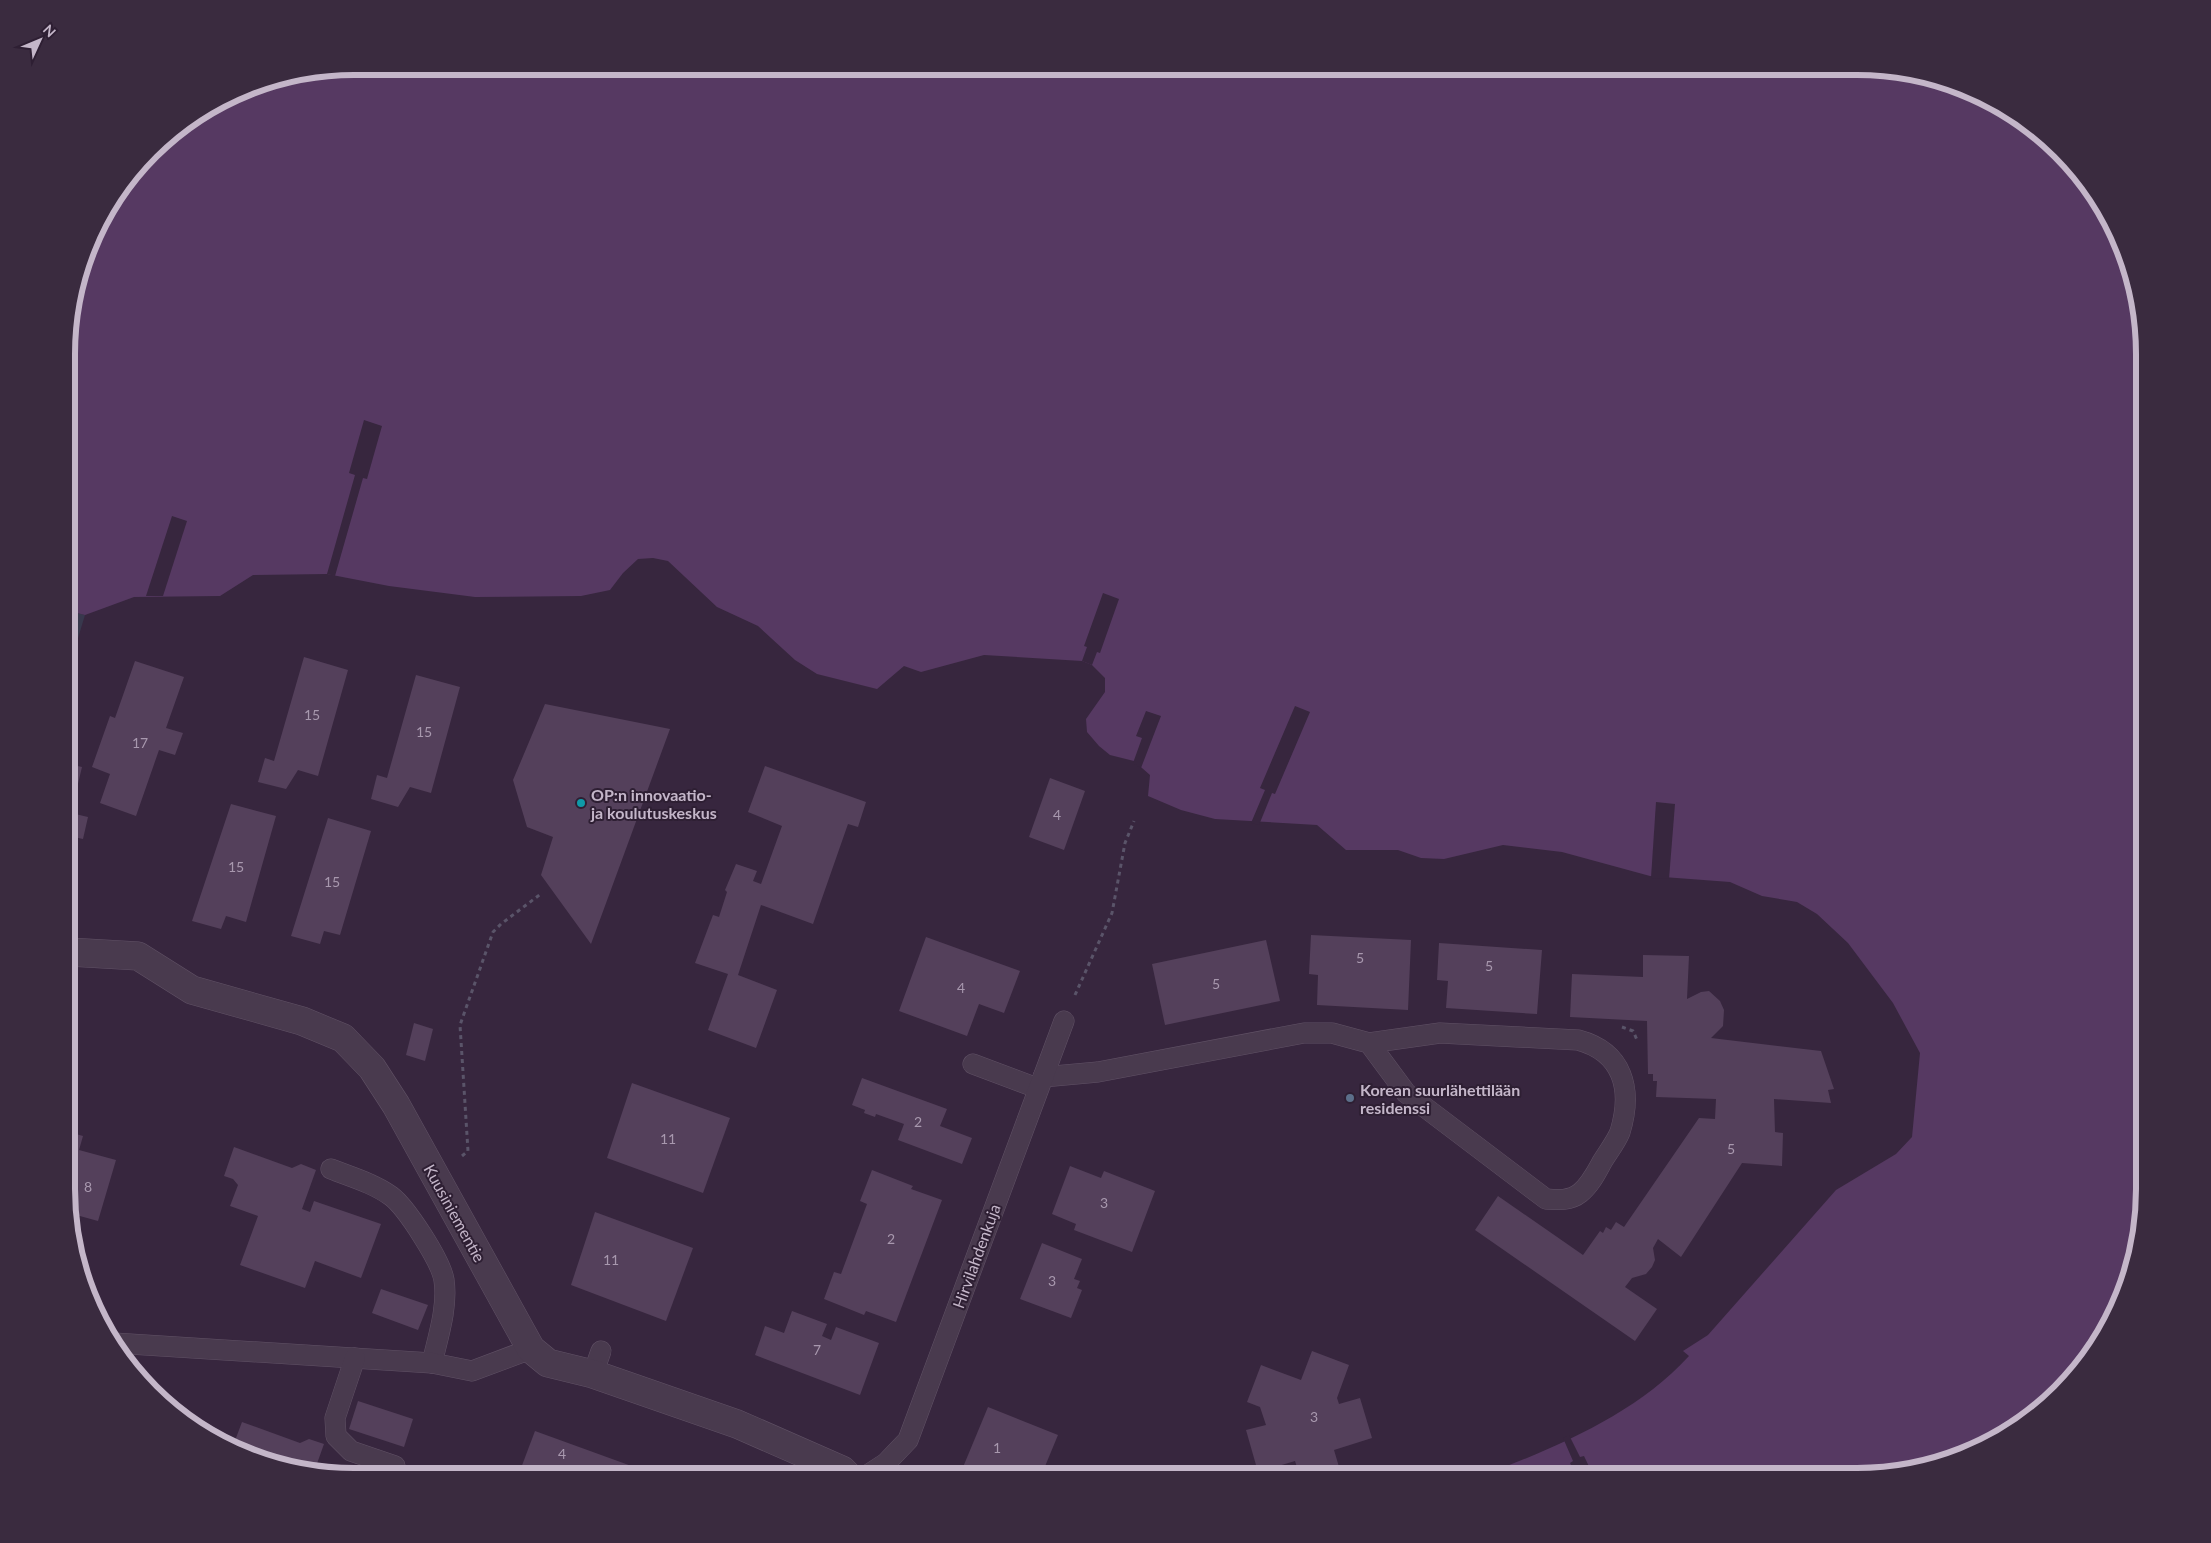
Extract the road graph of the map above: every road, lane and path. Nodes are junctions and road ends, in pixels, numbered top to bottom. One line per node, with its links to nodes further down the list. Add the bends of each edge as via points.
1 (1134, 820): 4 (path, via 1124,843 1112,913)
2 (542, 893): 8 (path, via 494,932 460,1025 468,1151)
3 (75, 952): 11 (street, Kuusiniementie, via 138,956 192,990 302,1020 343,1038 372,1068 396,1105)
4 (1064, 1021): 7 (lane, Hirvilahdenkuja)
5 (1369, 1043): 5 (lane, via 1406,1093 1546,1198 1563,1200 1579,1194 1590,1183 1619,1133 1624,1108 1619,1068 1595,1044 1578,1040 1440,1033); 7 (lane, via 1332,1032 1304,1033)
6 (973, 1064): 7 (lane)
7 (1040, 1082): 16 (lane, Hirvilahdenkuja, via 908,1440)
8 (458, 1160)
9 (331, 1168): 13 (lane, via 392,1196 439,1264 444,1279 444,1303)
10 (122, 1343): 12 (lane)
11 (531, 1349): 13 (lane, via 472,1371); 15 (street, Kuusiniementie, via 548,1363 597,1363)
12 (355, 1358): 13 (lane); 14 (lane, via 335,1418 336,1436 351,1451)
13 (432, 1363)
14 (395, 1466)
15 (837, 1468)
16 (878, 1468)

